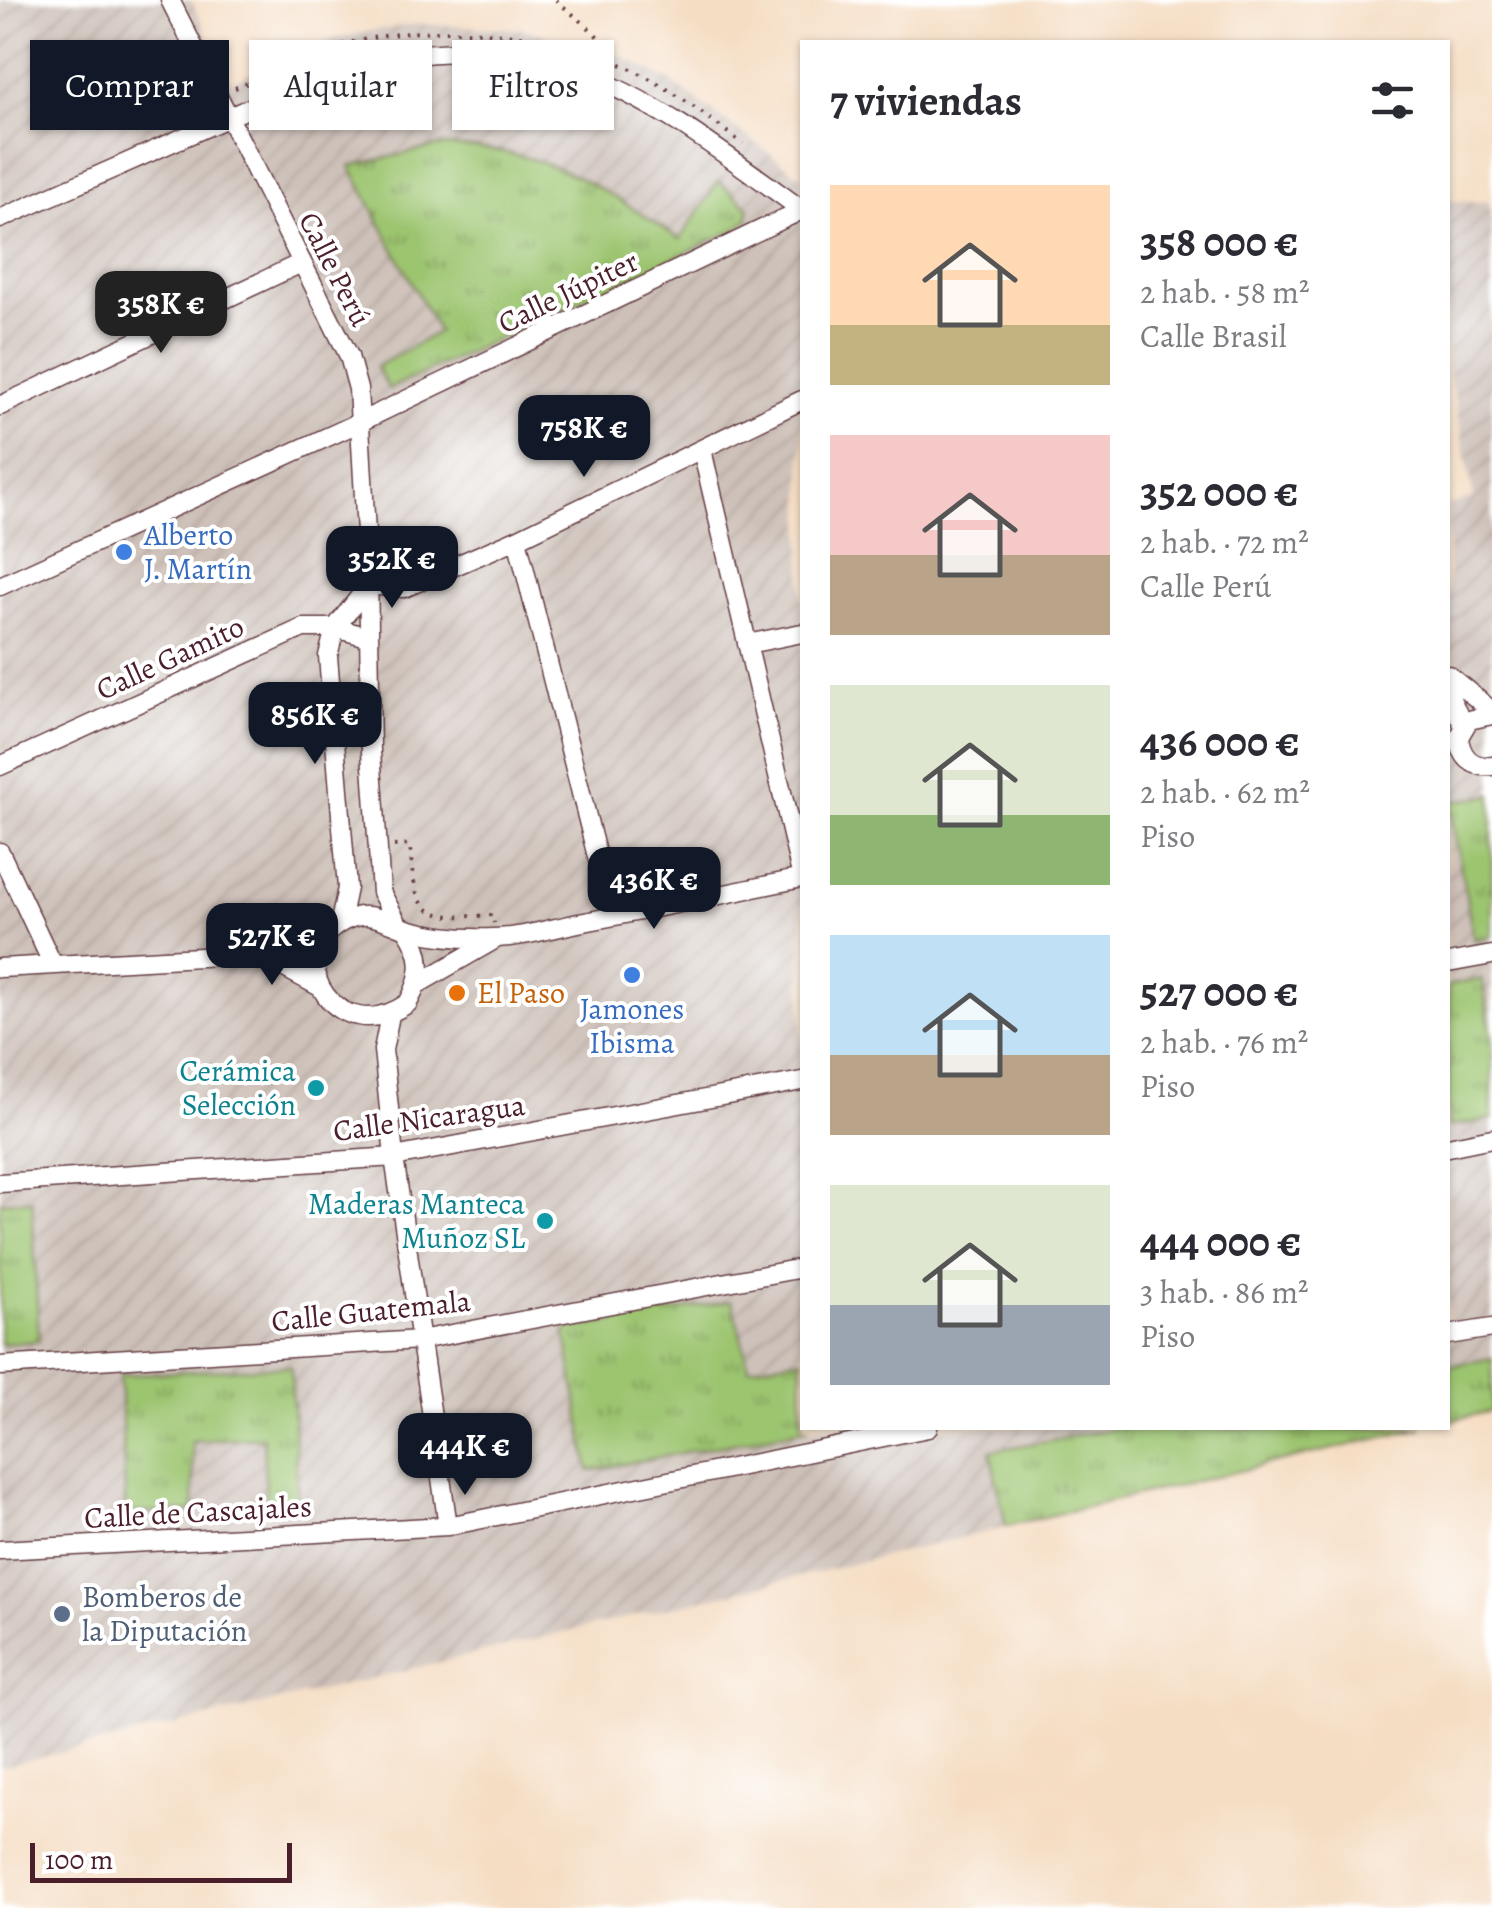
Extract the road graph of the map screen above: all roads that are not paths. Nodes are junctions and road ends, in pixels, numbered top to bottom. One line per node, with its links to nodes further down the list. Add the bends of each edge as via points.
1 (170, 0): 2 (street, Calle Perú)
2 (189, 40)
3 (229, 114): 6 (street, via 382,58 482,52 550,62 614,83 681,122)
4 (229, 124): 9 (street, Calle Perú)
5 (194, 130): 8 (street)
6 (800, 209)
7 (800, 211): 12 (street, Calle Júpiter)
8 (0, 219)
9 (301, 263): 11 (street); 12 (street, Calle Perú, via 349,356)
10 (800, 401): 13 (street)
11 (0, 406)
12 (358, 423): 15 (street, Calle Perú); 16 (street, Calle Júpiter)
13 (702, 450): 14 (street); 20 (street)
14 (516, 539): 15 (street, via 404,588); 31 (street)
15 (368, 585): 17 (street); 19 (street, Calle Perú)
16 (0, 586)
17 (335, 628): 19 (street, Calle Gamito); 25 (street, Calle Gamito, via 303,628); 32 (street, via 328,656 348,888)
18 (800, 633): 20 (street)
19 (368, 637): 33 (street, Calle Perú, via 381,892)
20 (747, 644): 29 (street)
21 (1450, 677): 23 (street)
22 (1450, 703): 24 (street)
23 (1492, 713): 24 (street, via 1476,716)
24 (1457, 736): 26 (street, via 1460,748)
25 (0, 766)
26 (1484, 766): 27 (street)
27 (1450, 767)
28 (0, 852): 39 (street)
29 (800, 869)
30 (800, 878): 31 (street)
31 (612, 916): 35 (street)
32 (340, 922): 33 (street, via 379,915); 34 (street)
33 (402, 926): 35 (street); 41 (street, via 420,955)
34 (325, 938): 36 (street); 42 (street, via 316,970)
35 (497, 938): 41 (street)
36 (237, 955): 39 (street); 42 (street, via 280,966)
37 (1492, 955): 38 (street)
38 (1450, 963)
39 (53, 965): 40 (street)
40 (0, 968)
41 (418, 984): 43 (street)
42 (320, 987): 44 (street, via 336,1008)
43 (390, 1015): 44 (street); 45 (street)
44 (359, 1018): 45 (street)
45 (383, 1050): 49 (street)
46 (800, 1080): 49 (street, Calle Nicaragua)
47 (1492, 1138): 48 (street)
48 (1450, 1146)
49 (394, 1157): 50 (street, Calle Nicaragua); 54 (street)
50 (0, 1183)
51 (800, 1268): 54 (street, Calle Guatemala)
52 (1492, 1328): 53 (street)
53 (1450, 1335)
54 (420, 1340): 55 (street, Calle Guatemala); 57 (street)
55 (0, 1366)
56 (918, 1430): 57 (street, Calle de Cascajales)
57 (448, 1526): 58 (street, Calle de Cascajales)
58 (0, 1550)

